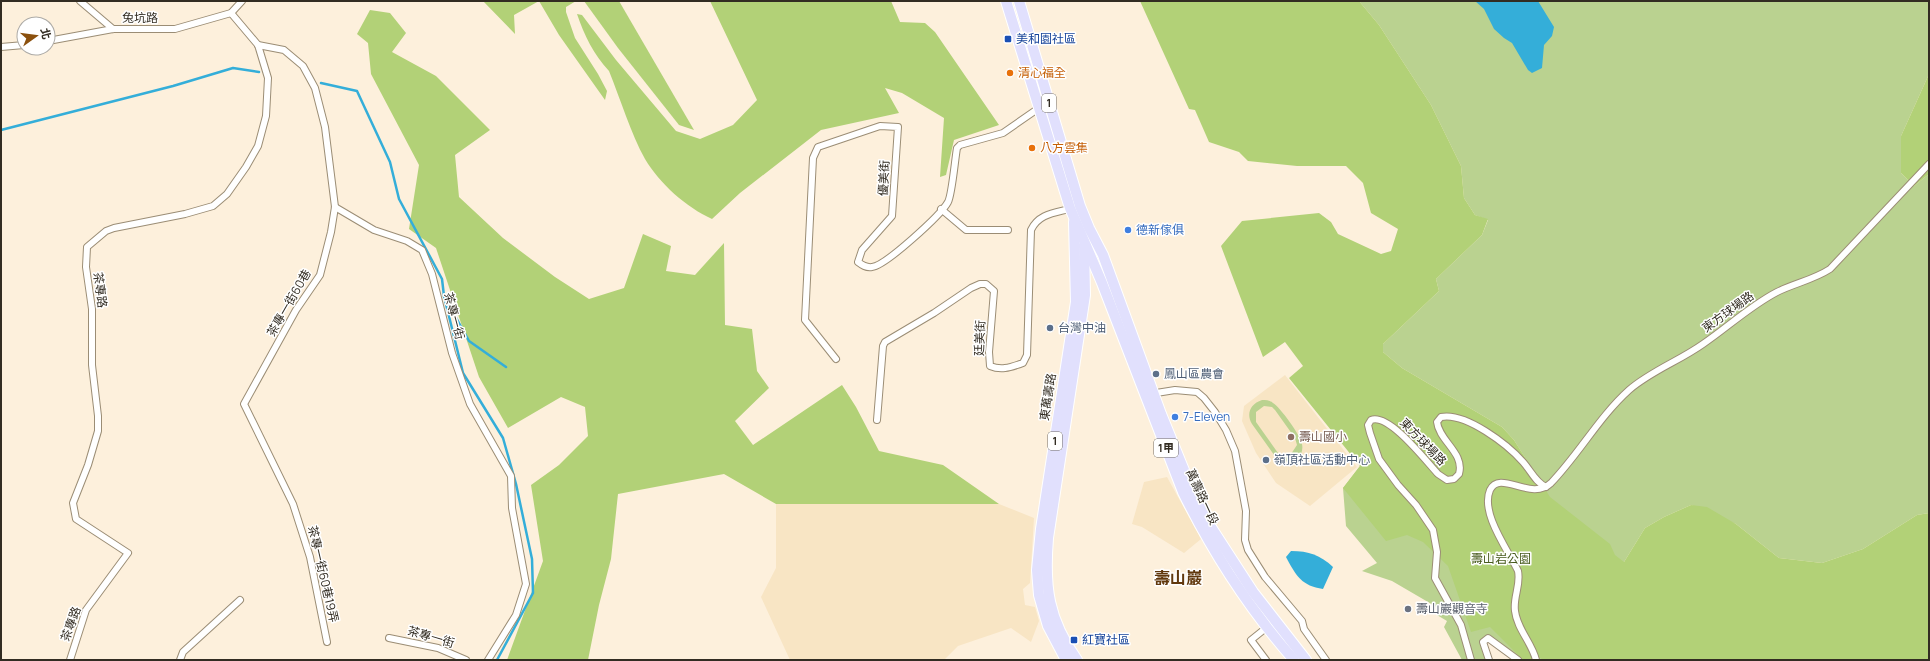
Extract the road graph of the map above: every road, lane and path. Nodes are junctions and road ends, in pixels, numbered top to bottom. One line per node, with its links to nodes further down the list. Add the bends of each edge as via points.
1 (80, 1): 6 (street)
2 (242, 1): 5 (street)
3 (1006, 1): 11 (main road, 1)
4 (1019, 1): 13 (main road, 1)
5 (231, 13): 6 (street, 兔坑路, via 175,30); 8 (street, 茶專路)
6 (113, 29): 7 (street, 兔坑路)
7 (56, 40)
8 (258, 45): 14 (street, via 284,50 303,66 315,88 324,127); 32 (street, 茶專路, via 268,78 266,116 258,146 227,194 213,206 106,231 87,247 86,267 92,309 92,365 98,431 73,503 76,519 128,553 86,610)
9 (16, 46): 10 (street)
10 (1, 47)
11 (1039, 108): 15 (street, 優美街, via 1003,133 957,148 948,202); 16 (main road, 1)
12 (1929, 164): 26 (street, 東方球場路, via 1830,269 1769,297 1736,318 1702,345 1628,391)
13 (1080, 206): 16 (main road, 東萬壽路 / 1); 17 (main road, 1)
14 (336, 207): 24 (street, 茶專一街60巷, via 320,275 296,310); 35 (street, 茶專一街, via 374,230 407,240 422,250 432,274 452,353 470,404 511,476 512,508 526,584 516,615)
15 (941, 209): 18 (street, via 966,230); 22 (street, 優美街, via 896,253 881,264 864,266 858,262 862,250 892,216 898,127 880,126 818,147 813,158 805,320)
16 (1072, 213): 19 (main road, 萬壽路一段 / 1甲); 25 (street, 廷美街, via 1043,216 1031,230 1027,355 1023,363 1009,368 997,369 990,366 994,291 986,284 980,284 885,342); 31 (main road, 東萬壽路 / 1, via 1076,302 1037,570 1038,595 1048,626)
17 (1089, 228): 19 (main road, 東萬壽路 / 1); 23 (main road, 萬壽路一段 / 1甲, via 1103,255)
18 (1008, 230)
19 (1084, 240): 20 (main road, 萬壽路一段 / 1甲); 21 (main road, 東萬壽路 / 1)
20 (1102, 283): 21 (main road, via 1098,282); 23 (main road, 萬壽路一段 / 1甲)
21 (1085, 289): 31 (main road, 東萬壽路 / 1, via 1045,568 1050,604)
22 (836, 359)
23 (1149, 395): 28 (main road, 萬壽路一段 / 1甲, via 1182,492 1198,524); 39 (main road, 萬壽路一段 / 1甲, via 1207,521 1253,592); 40 (street, via 1176,390 1197,392 1215,412 1235,451 1246,511 1245,540 1248,550 1265,577 1302,621 1304,629)
24 (244, 404): 30 (street, 茶專一街60巷19弄, via 293,504 310,557)
25 (877, 420)
26 (1546, 488): 41 (street, 東方球場路, via 1540,485 1524,463 1502,442 1462,419 1441,416 1438,422 1439,430 1460,464 1459,474 1454,479 1447,480 1438,474 1390,424 1378,419 1369,422 1379,459 1433,530 1437,552 1435,578 1461,625); 44 (street, via 1536,490 1502,482 1493,486 1488,502 1490,517 1518,570 1520,579 1515,611)
27 (240, 600): 33 (street, via 183,652)
28 (1266, 628): 37 (street, via 1251,640); 38 (main road, 萬壽路一段 / 1甲)
29 (389, 638): 34 (street, 茶專一街, via 438,648)
30 (327, 642)
31 (1065, 657): 36 (main road, 東萬壽路 / 1)
32 (70, 660)
33 (180, 660)
34 (466, 660)
35 (488, 660)
36 (1077, 660)
37 (1266, 660)
38 (1294, 660)
39 (1306, 660)
40 (1326, 660)
41 (1471, 660)
42 (1489, 660): 43 (street, via 1483,642 1488,638)
43 (1518, 660)
44 (1536, 660)

